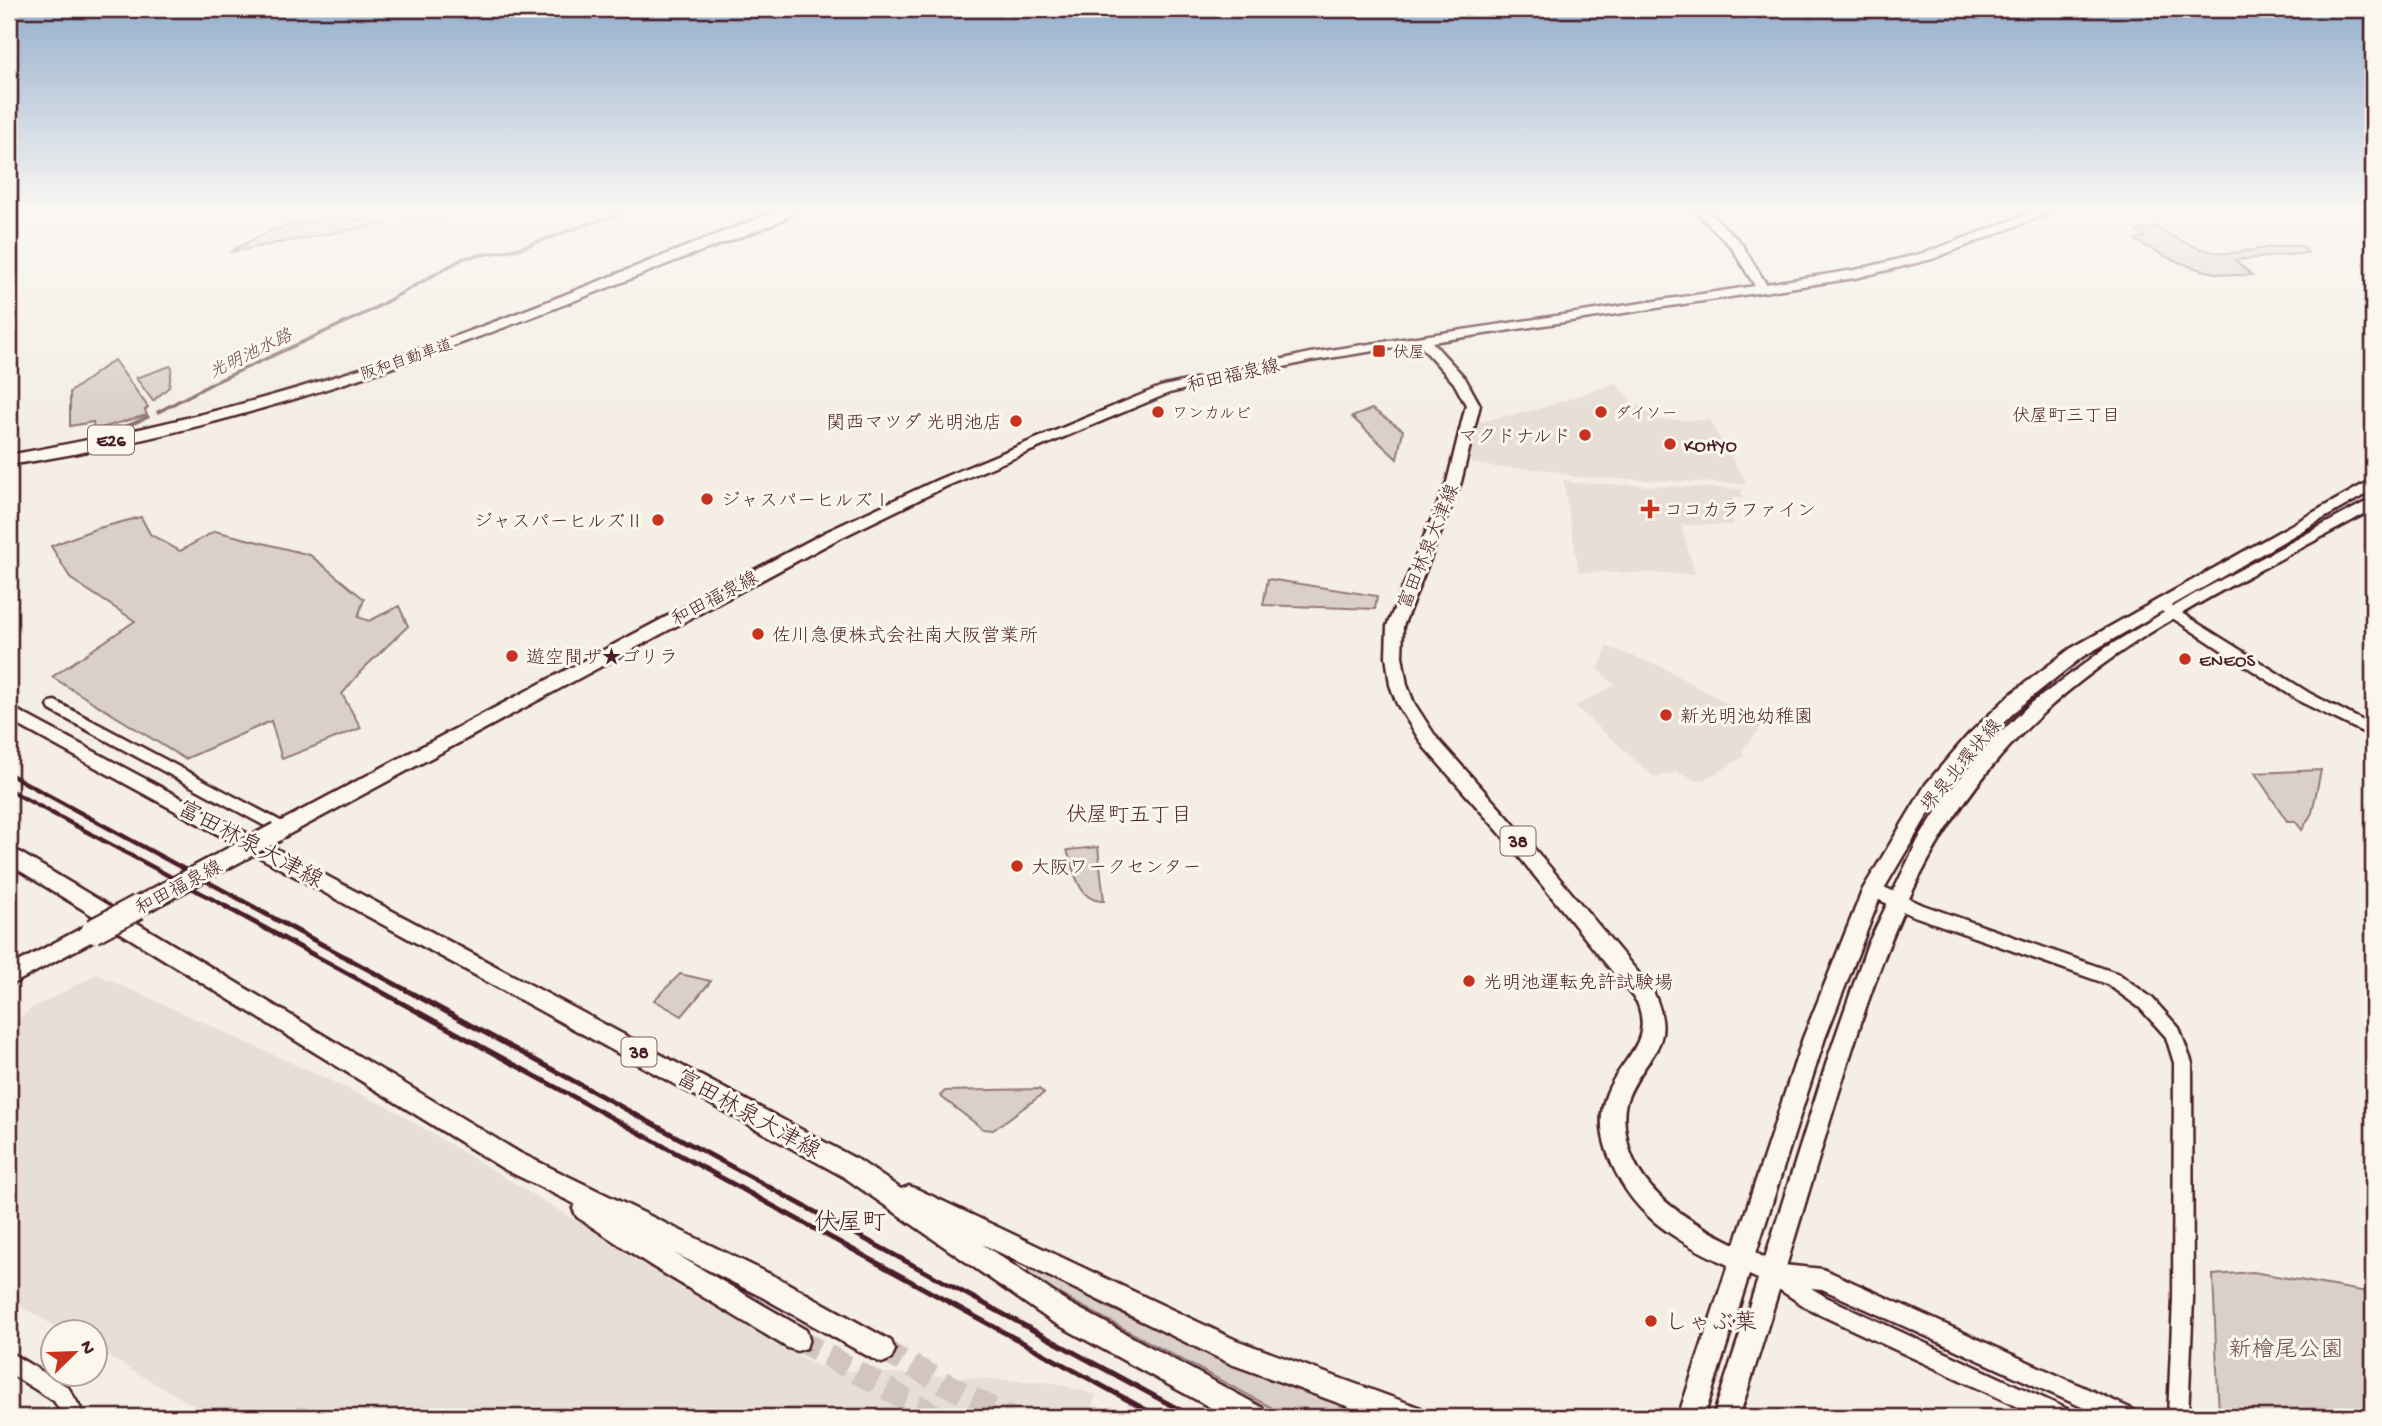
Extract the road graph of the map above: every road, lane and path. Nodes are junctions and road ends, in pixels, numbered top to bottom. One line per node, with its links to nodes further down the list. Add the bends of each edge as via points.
1 (600, 278): 7 (highway, 阪和自動車道 / E26)
2 (621, 278): 7 (highway, 阪和自動車道 / E26, via 521,317)
3 (1756, 278): 5 (main road)
4 (1823, 278): 5 (main road)
5 (1763, 289): 6 (main road)
6 (1423, 341): 18 (main road, 和田福泉線, via 1284,362 1189,383 942,483 831,536); 25 (main road, 富田林泉大津線 / 38, via 1460,381 1473,405 1454,482 1395,626 1398,682 1427,736 1645,996 1653,1013 1655,1035 1616,1097 1612,1128 1631,1178 1650,1207)
7 (384, 362): 8 (highway, 阪和自動車道 / E26)
8 (212, 412): 9 (highway, 阪和自動車道 / E26); 10 (highway, 阪和自動車道 / E26)
9 (9, 449)
10 (9, 460)
11 (2373, 484): 13 (main road, 堺泉北環状線)
12 (2373, 503): 14 (main road, 堺泉北環状線)
13 (2159, 603): 14 (street); 20 (main road, 堺泉北環状線, via 2076,653 1974,740 1933,789)
14 (2175, 614): 17 (street, via 2306,698); 21 (main road, 堺泉北環状線, via 2098,661 2035,710 1993,752 1952,802)
15 (55, 706): 18 (street)
16 (9, 712): 24 (main road, 富田林泉大津線 / 38)
17 (2373, 732)
18 (280, 831): 22 (main road, 和田福泉線, bridge)
19 (9, 854): 23 (main road)
20 (1873, 889): 21 (street); 25 (main road, 堺泉北環状線, via 1814,1038)
21 (1894, 899): 26 (main road, 堺泉北環状線, via 1854,1002); 37 (street, via 2113,979 2146,1003 2173,1033 2183,1063)
22 (9, 977)
23 (512, 1161): 27 (main road, via 658,1257); 28 (main road, via 771,1288)
24 (852, 1169): 31 (main road, 富田林泉大津線 / 38, via 1060,1312); 32 (main road, via 1231,1351)
25 (1744, 1260): 26 (main road, 富田林泉大津線 / 38); 33 (main road)
26 (1773, 1274): 34 (main road); 35 (street, via 1819,1304); 36 (street, via 1823,1279)
27 (797, 1339)
28 (882, 1350)
29 (9, 1362): 30 (street, via 61,1394)
30 (76, 1417)
31 (1254, 1417)
32 (1412, 1417)
33 (1691, 1417)
34 (1726, 1417)
35 (2062, 1417)
36 (2127, 1417)
37 (2178, 1417)

